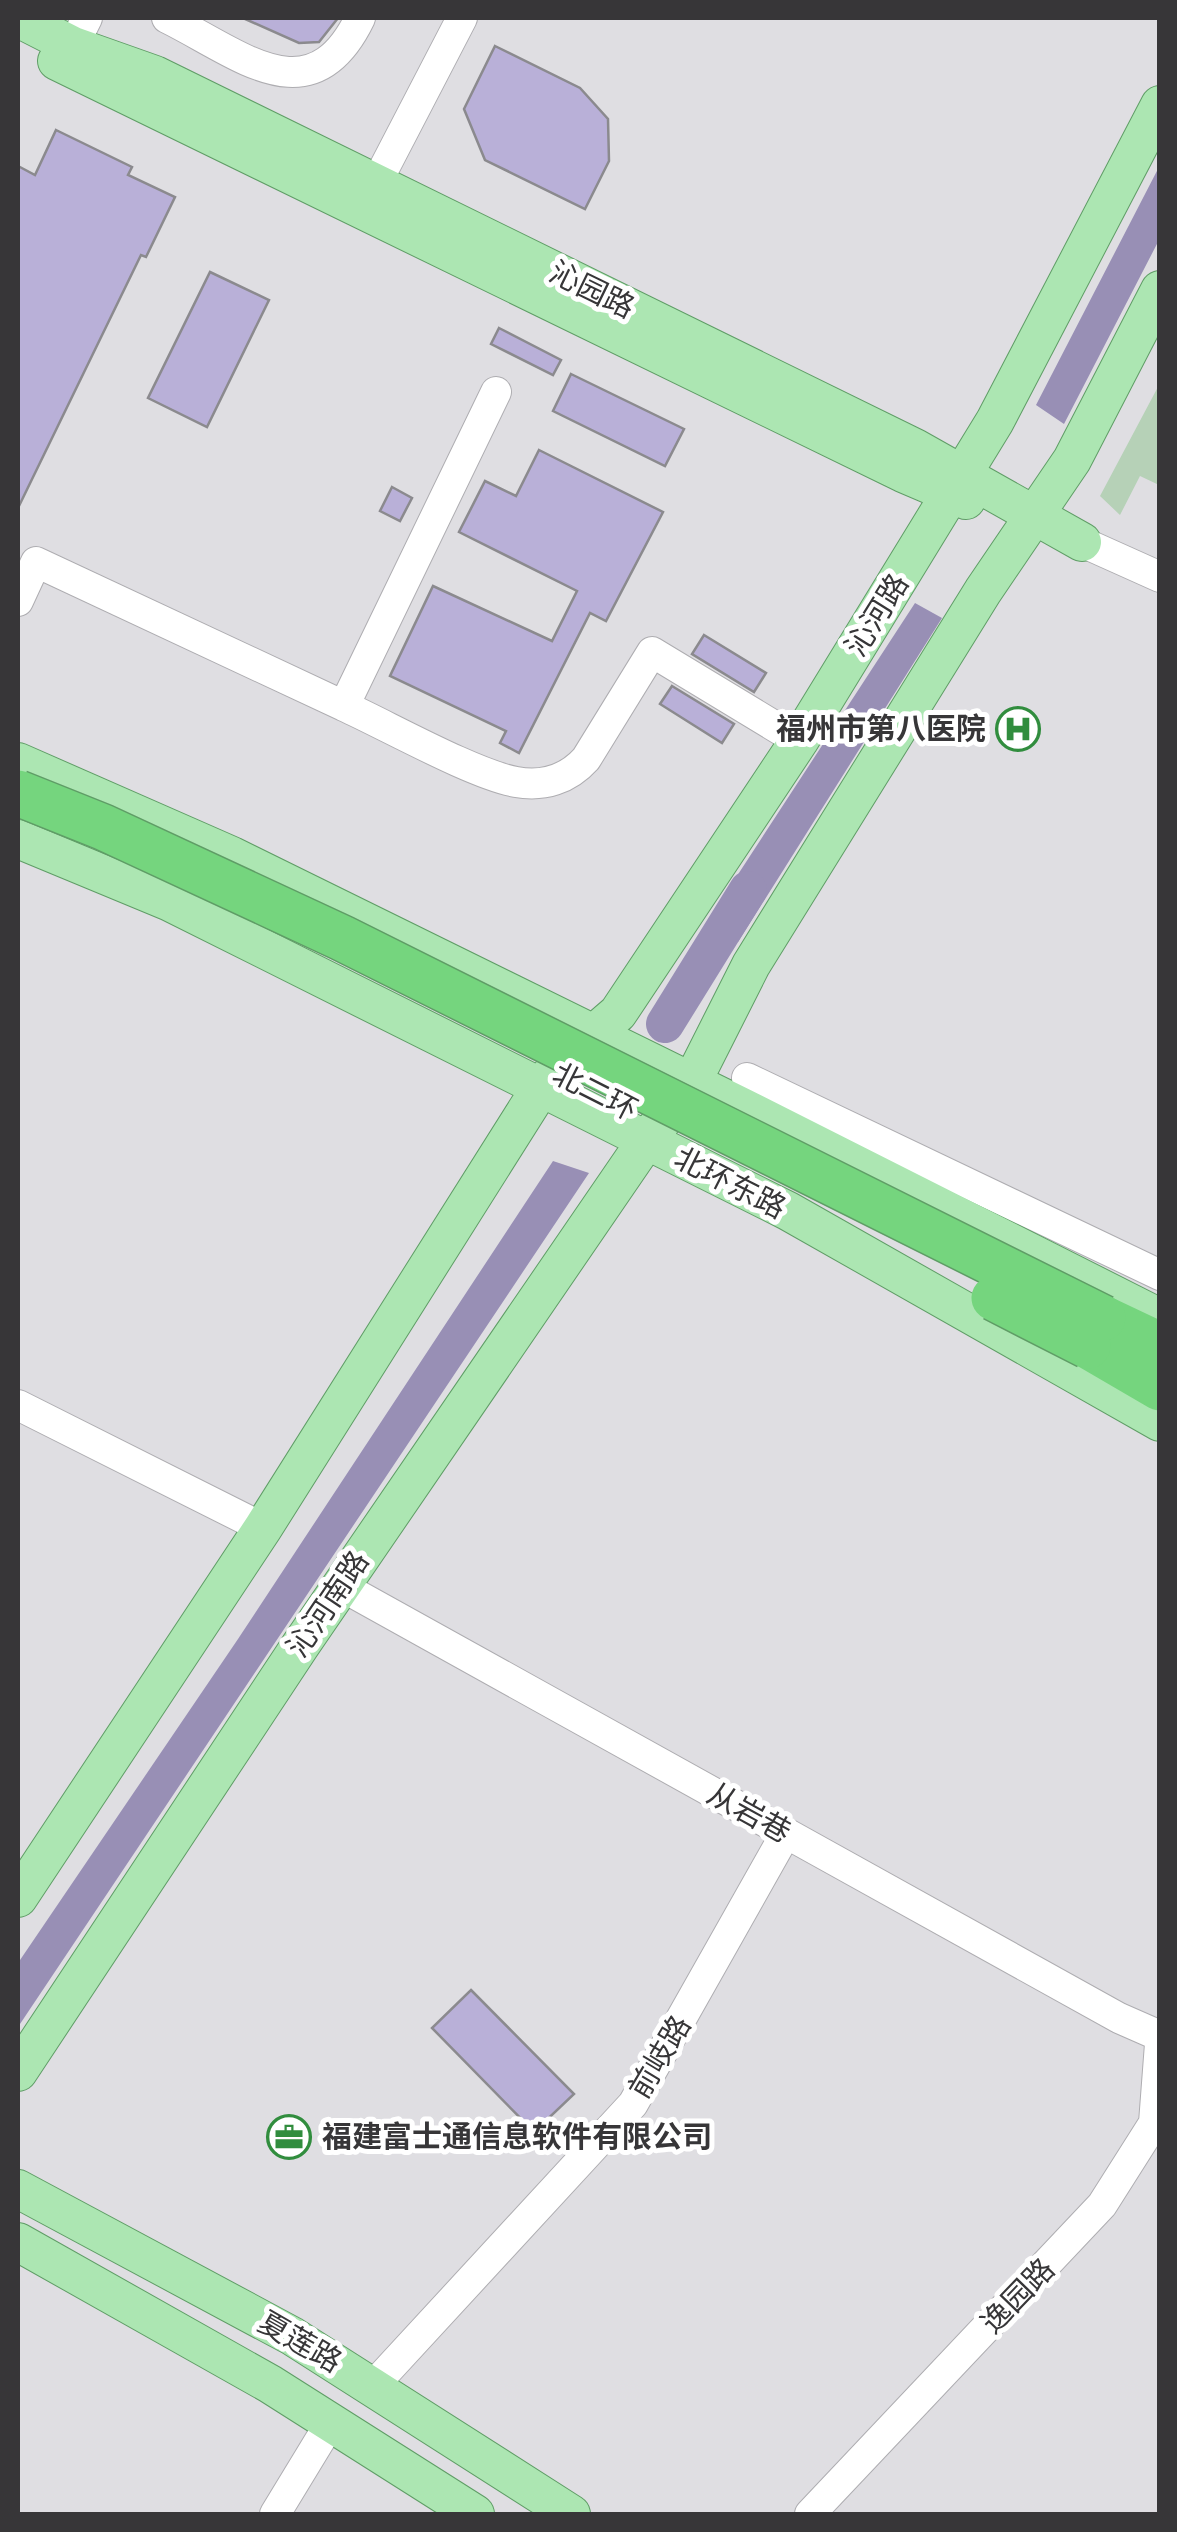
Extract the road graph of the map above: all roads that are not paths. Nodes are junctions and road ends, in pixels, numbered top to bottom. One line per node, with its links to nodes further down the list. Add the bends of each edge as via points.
1 (18, 18): 5 (main road, 沁园路)
2 (167, 18): 3 (street, via 294,74 340,54)
3 (360, 18)
4 (462, 18): 8 (street)
5 (80, 32): 8 (main road, 沁园路)
6 (18, 43): 8 (main road)
7 (1160, 105): 11 (main road, 沁河路)
8 (369, 196): 11 (main road, 沁园路)
9 (1160, 290): 12 (main road, via 1089,430)
10 (496, 392): 16 (street)
11 (958, 484): 12 (main road, 沁园路); 17 (main road, 沁河路)
12 (1033, 520): 13 (main road, 沁园路); 24 (main road, via 750,965)
13 (1082, 542): 14 (street, 沁园路)
14 (1160, 577)
15 (18, 601): 16 (street, via 36,562)
16 (344, 706): 17 (street, via 505,779 546,782 586,759 652,652)
17 (798, 741): 22 (main road, 沁河路, via 618,1013)
18 (18, 762): 22 (main road, via 232,856)
19 (18, 793): 30 (highway, 北二环, bridge, via 342,938)
20 (18, 820): 30 (highway, 北二环, bridge, via 334,959)
21 (18, 839): 25 (main road, 北环东路, via 170,902)
22 (595, 1036): 24 (main road); 25 (main road, 沁河路)
23 (747, 1078): 27 (street)
24 (692, 1082): 26 (main road); 27 (main road)
25 (540, 1089): 26 (main road, 北环东路); 35 (main road)
26 (646, 1141): 34 (main road, 北环东路, via 788,1211); 36 (main road, 沁河南路)
27 (933, 1185): 28 (street); 29 (main road)
28 (1160, 1275)
29 (1160, 1318)
30 (1095, 1332): 31 (highway, 北二环); 32 (highway, 北二环)
31 (1160, 1345)
32 (1160, 1388)
33 (18, 1404): 35 (street)
34 (1160, 1422)
35 (262, 1528): 38 (main road)
36 (341, 1586): 37 (street, 从岩巷); 41 (main road, 沁河南路)
37 (786, 1833): 39 (street, 从岩巷); 44 (street, 前岐路, via 632,2104)
38 (18, 1898)
39 (1160, 2036)
40 (1160, 2044): 49 (street, 逸园路, via 1154,2123 1102,2205)
41 (18, 2072)
42 (18, 2189): 44 (main road, 夏莲路)
43 (18, 2242): 45 (main road, 夏莲路)
44 (373, 2386): 48 (main road, 夏莲路)
45 (331, 2422): 46 (street); 47 (main road, 夏莲路)
46 (275, 2514)
47 (475, 2514)
48 (571, 2514)
49 (810, 2514)

